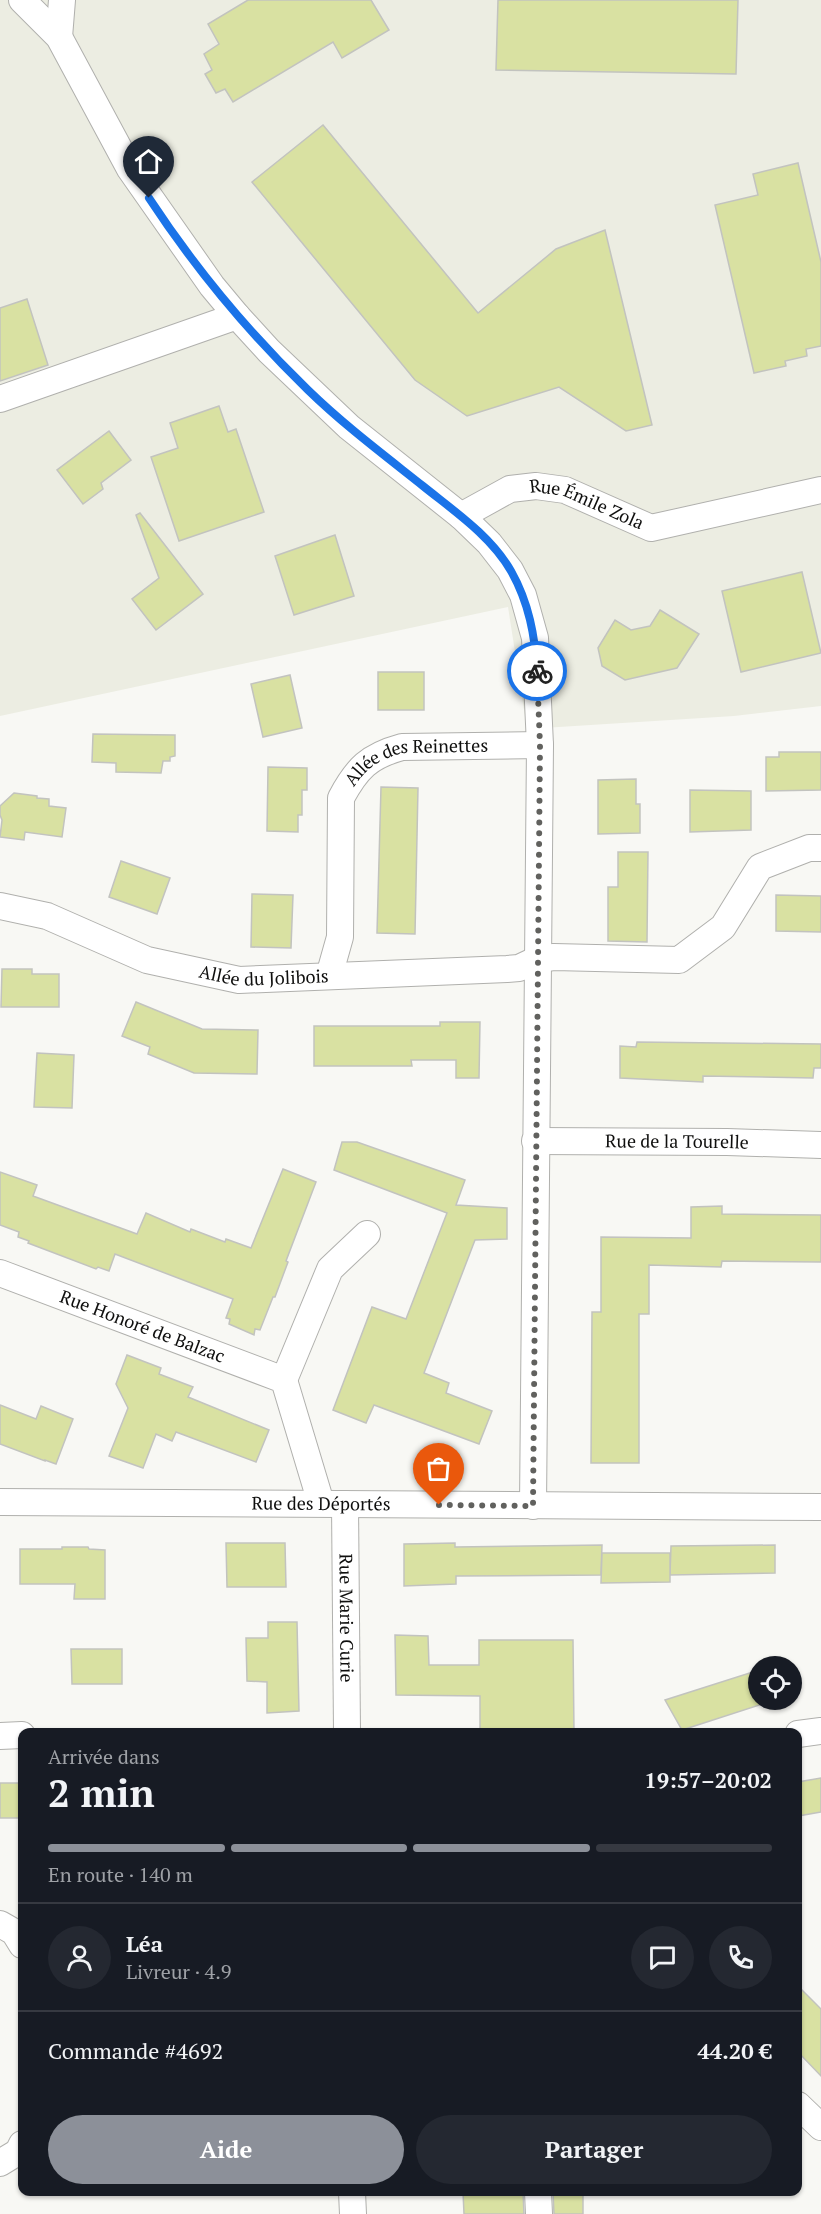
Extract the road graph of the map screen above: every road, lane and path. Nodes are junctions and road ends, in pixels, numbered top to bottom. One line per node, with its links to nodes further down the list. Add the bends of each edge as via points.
1 (22, 0): 3 (street)
2 (62, 0): 3 (street)
3 (59, 37): 4 (street, via 130,169)
4 (237, 316): 5 (street); 7 (street, via 349,427)
5 (0, 399)
6 (821, 490): 7 (street, Rue Émile Zola, via 651,528 565,490 536,486 510,489)
7 (461, 516): 8 (street, via 489,543 523,595 535,638)
8 (540, 745): 11 (street); 12 (street, Allée des Reinettes, via 402,747 382,752 366,762 341,798 340,937)
9 (821, 848): 11 (street, Allée du Jolibois, via 809,848 760,867 723,927 679,960)
10 (0, 906): 12 (street, Allée du Jolibois, via 48,916 147,960 239,980)
11 (538, 959): 12 (street, Allée du Jolibois, via 507,969); 13 (street)
12 (329, 976)
13 (535, 1141): 14 (street, Rue de la Tourelle); 20 (street)
14 (821, 1146)
15 (367, 1234): 17 (street, via 330,1269)
16 (0, 1274): 17 (street, Rue Honoré de Balzac)
17 (284, 1380): 19 (street)
18 (0, 1502): 19 (street, Rue des Déportés)
19 (333, 1504): 20 (street, Rue des Déportés); 22 (street, Rue Marie Curie)
20 (533, 1506): 21 (street, Rue des Déportés)
21 (821, 1508)
22 (347, 1728)
23 (821, 1731): 24 (street)
24 (802, 1733)
25 (18, 1735): 26 (street)
26 (0, 1736)
27 (0, 1924): 28 (street)
28 (18, 1939)
29 (802, 2109): 30 (street)
30 (821, 2127)
31 (18, 2152): 32 (street)
32 (0, 2163)
33 (352, 2196): 35 (street)
34 (538, 2196): 36 (street)
35 (353, 2214)
36 (539, 2214)

